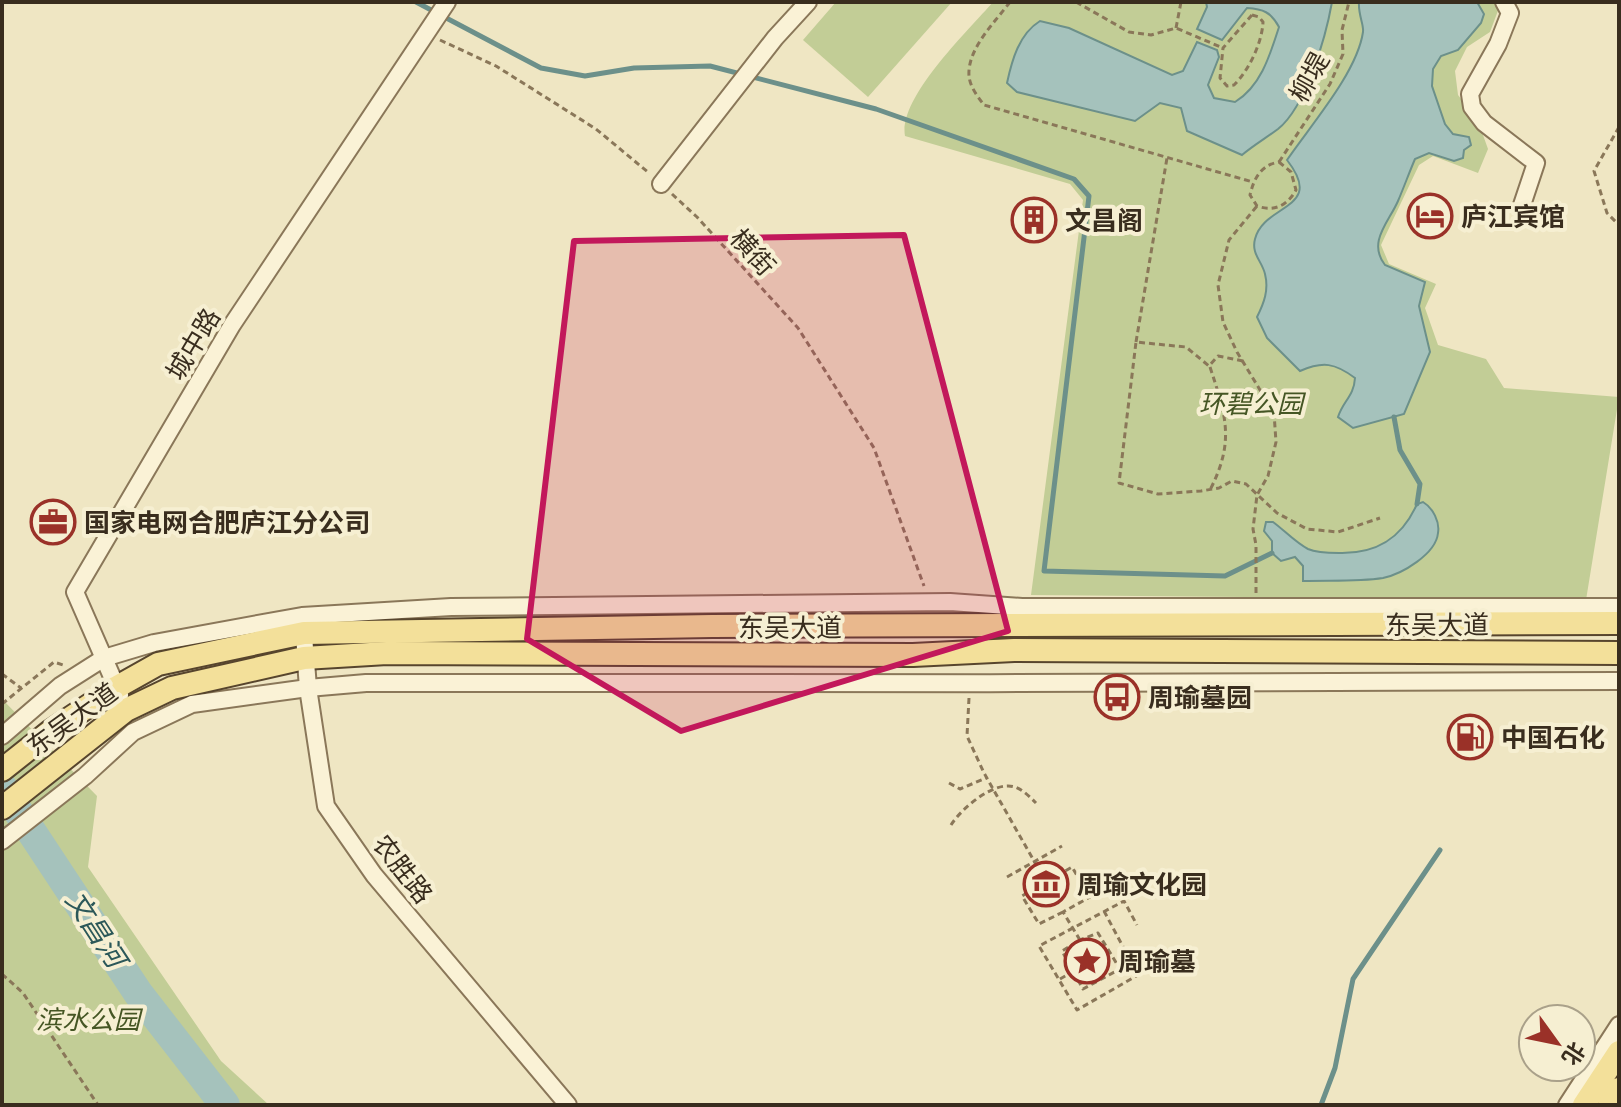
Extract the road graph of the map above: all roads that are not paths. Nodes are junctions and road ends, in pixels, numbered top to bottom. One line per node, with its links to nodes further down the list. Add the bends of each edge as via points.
1 (808, 2): 4 (street)
2 (1504, 2): 5 (street, via 1510,13 1470,94 1484,123 1536,163)
3 (446, 3): 10 (street, 城中路, via 232,325 75,592)
4 (661, 184)
5 (1522, 205)
6 (1619, 607): 8 (street, via 451,607)
7 (1619, 623): 8 (main road, 东吴大道)
8 (303, 625): 10 (street, via 154,643); 11 (street, 农胜路); 13 (main road, 东吴大道, via 158,664)
9 (1619, 653): 11 (main road, 东吴大道, via 1014,650 913,655 387,653)
10 (104, 658): 13 (street, 城中路); 16 (street, via 60,686)
11 (304, 658): 14 (street, 农胜路); 15 (main road, 东吴大道, via 172,688)
12 (1619, 681): 14 (street, via 366,683)
13 (117, 687): 15 (street, 城中路); 17 (main road, 东吴大道)
14 (308, 688): 15 (street, via 192,704); 23 (street, 农胜路, via 326,806 374,875)
15 (130, 721): 18 (main road, 东吴大道, via 69,754); 19 (street, via 85,776)
16 (2, 736)
17 (2, 770)
18 (2, 808)
19 (2, 841)
20 (1619, 1025): 24 (street)
21 (1619, 1052): 25 (main road)
22 (1619, 1089): 26 (main road)
23 (568, 1105)
24 (1567, 1105)
25 (1584, 1105)
26 (1609, 1105)

